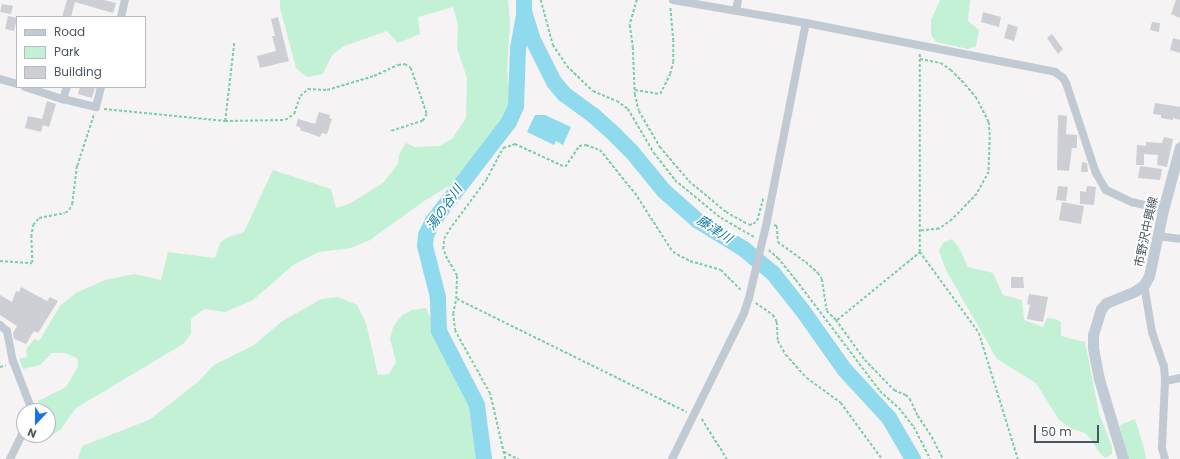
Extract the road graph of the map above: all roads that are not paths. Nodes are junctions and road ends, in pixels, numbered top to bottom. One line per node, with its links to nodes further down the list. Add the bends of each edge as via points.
1 (126, 0): 5 (street)
2 (738, 0): 4 (street)
3 (672, 4): 4 (street)
4 (736, 10): 6 (street)
5 (121, 16)
6 (806, 23): 14 (street, via 1048,70 1059,75 1066,84 1096,173 1106,190 1132,202); 24 (street, via 767,222 749,298)
7 (0, 79): 8 (street)
8 (16, 84)
9 (28, 88): 12 (street)
10 (66, 88): 12 (street)
11 (101, 88): 12 (street, via 96,107)
12 (63, 99)
13 (1180, 147): 14 (main road, 市野沢中興線)
14 (1163, 210): 15 (main road, 市野沢中興線)
15 (1157, 236): 16 (street); 17 (main road, 市野沢中興線, via 1149,276)
16 (1180, 239)
17 (1144, 285): 20 (street, via 1152,332 1164,366); 25 (main road, 市野沢中興線, via 1106,303 1101,309 1093,335 1099,379)
18 (0, 325): 21 (street, via 7,331 13,361)
19 (1180, 378): 20 (street)
20 (1165, 381): 26 (street, via 1162,448)
21 (29, 403)
22 (18, 443): 23 (street)
23 (10, 459)
24 (672, 459)
25 (1123, 459)
26 (1165, 459)

